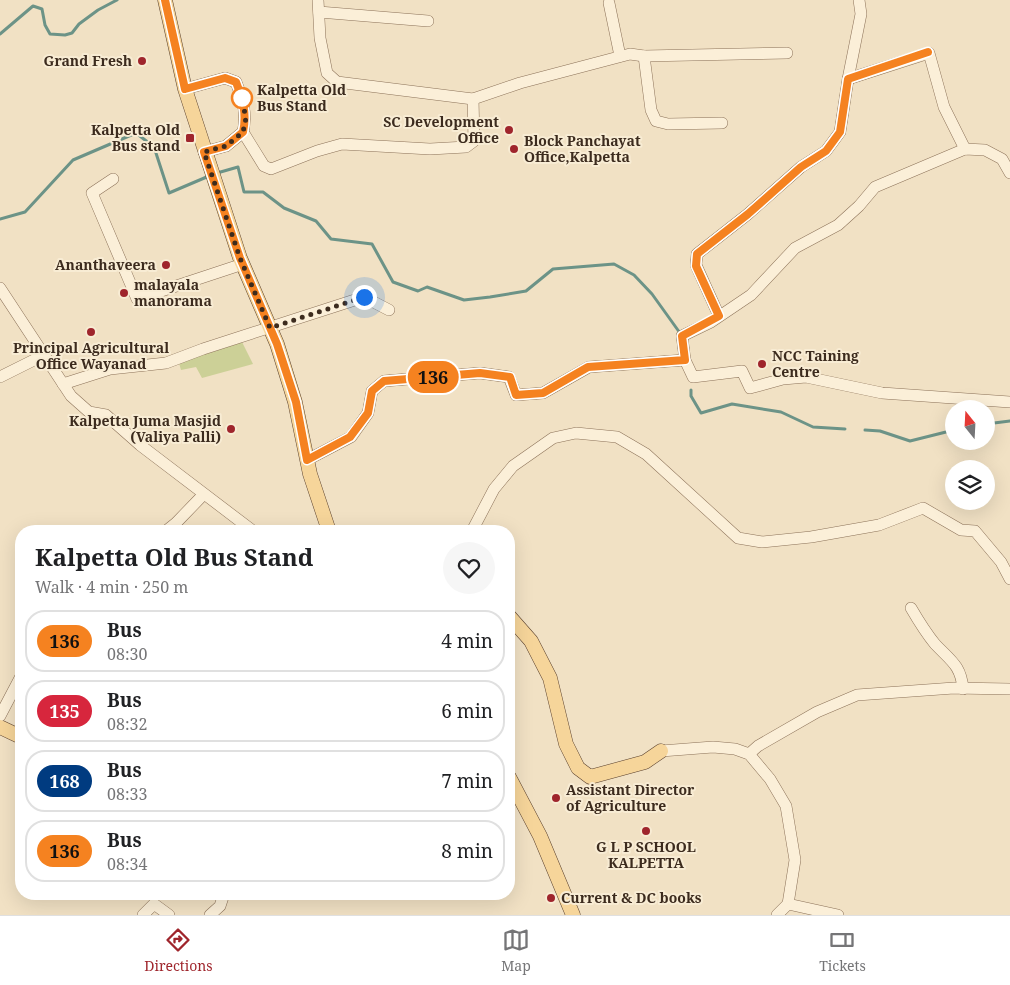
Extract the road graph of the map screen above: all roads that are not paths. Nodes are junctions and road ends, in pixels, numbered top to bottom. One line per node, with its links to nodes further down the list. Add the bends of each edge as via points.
1 (165, 0): 10 (main road)
2 (859, 0): 9 (street, via 861,14)
3 (609, 3): 7 (street)
4 (319, 6): 5 (street); 11 (street, via 320,38 327,73 337,82)
5 (428, 21)
6 (787, 53): 8 (street)
7 (620, 56): 8 (street); 11 (street, via 520,82)
8 (644, 56): 12 (street, via 651,110 656,121 668,124)
9 (848, 79): 14 (street, via 928,52 944,107); 21 (street, via 840,132 826,151 801,167 697,254 696,266)
10 (185, 89): 13 (street, via 225,78 236,82 246,118); 15 (main road)
11 (473, 99): 13 (street, via 474,141 466,147 430,149 342,144 271,169 264,166)
12 (722, 122)
13 (243, 132): 15 (street, via 226,146)
14 (965, 149): 16 (street, via 985,150 1002,159); 21 (street, via 875,187 860,206 838,224 795,248 751,295)
15 (204, 152): 18 (main road)
16 (1010, 174)
17 (112, 179): 18 (street, via 92,193 137,299)
18 (243, 264): 22 (main road)
19 (0, 288): 23 (street)
20 (389, 310): 22 (street, via 364,297)
21 (719, 316): 24 (street, via 682,336)
22 (270, 328): 26 (street, via 166,363 110,369); 28 (main road, via 296,402)
23 (44, 355): 25 (street); 26 (street)
24 (685, 360): 27 (street, via 693,377 742,371 750,388 806,377 882,393); 28 (street, via 588,367 543,393 516,395 510,377 480,373 384,381 372,391 368,413 350,437)
25 (0, 377)
26 (63, 384): 29 (street, via 89,412 106,415)
27 (1010, 402)
28 (307, 460): 32 (main road)
29 (203, 494): 30 (street); 31 (street)
30 (174, 525)
31 (241, 525)
32 (327, 525)
33 (475, 525): 34 (street, via 494,489 513,466 553,438 576,434 617,437 646,454 738,538 762,542 811,538 879,525 924,508 961,530 975,531)
34 (1010, 578)
35 (911, 608): 38 (street, via 934,643 962,676)
36 (515, 623): 43 (main road, via 530,641 550,678 566,744 578,768 590,777 645,762)
37 (15, 687): 40 (street)
38 (963, 689): 39 (street); 44 (street, via 857,695 817,712)
39 (1010, 690)
40 (0, 716)
41 (0, 727): 42 (main road)
42 (15, 734)
43 (661, 750): 44 (street, via 713,747)
44 (748, 754): 47 (street, via 770,779 786,806 795,860)
45 (515, 797): 51 (main road, via 540,836)
46 (222, 900): 50 (street)
47 (788, 904): 52 (street); 53 (street)
48 (143, 915): 49 (street, via 154,904)
49 (169, 915)
50 (210, 915)
51 (573, 915)
52 (777, 915)
53 (838, 915)

